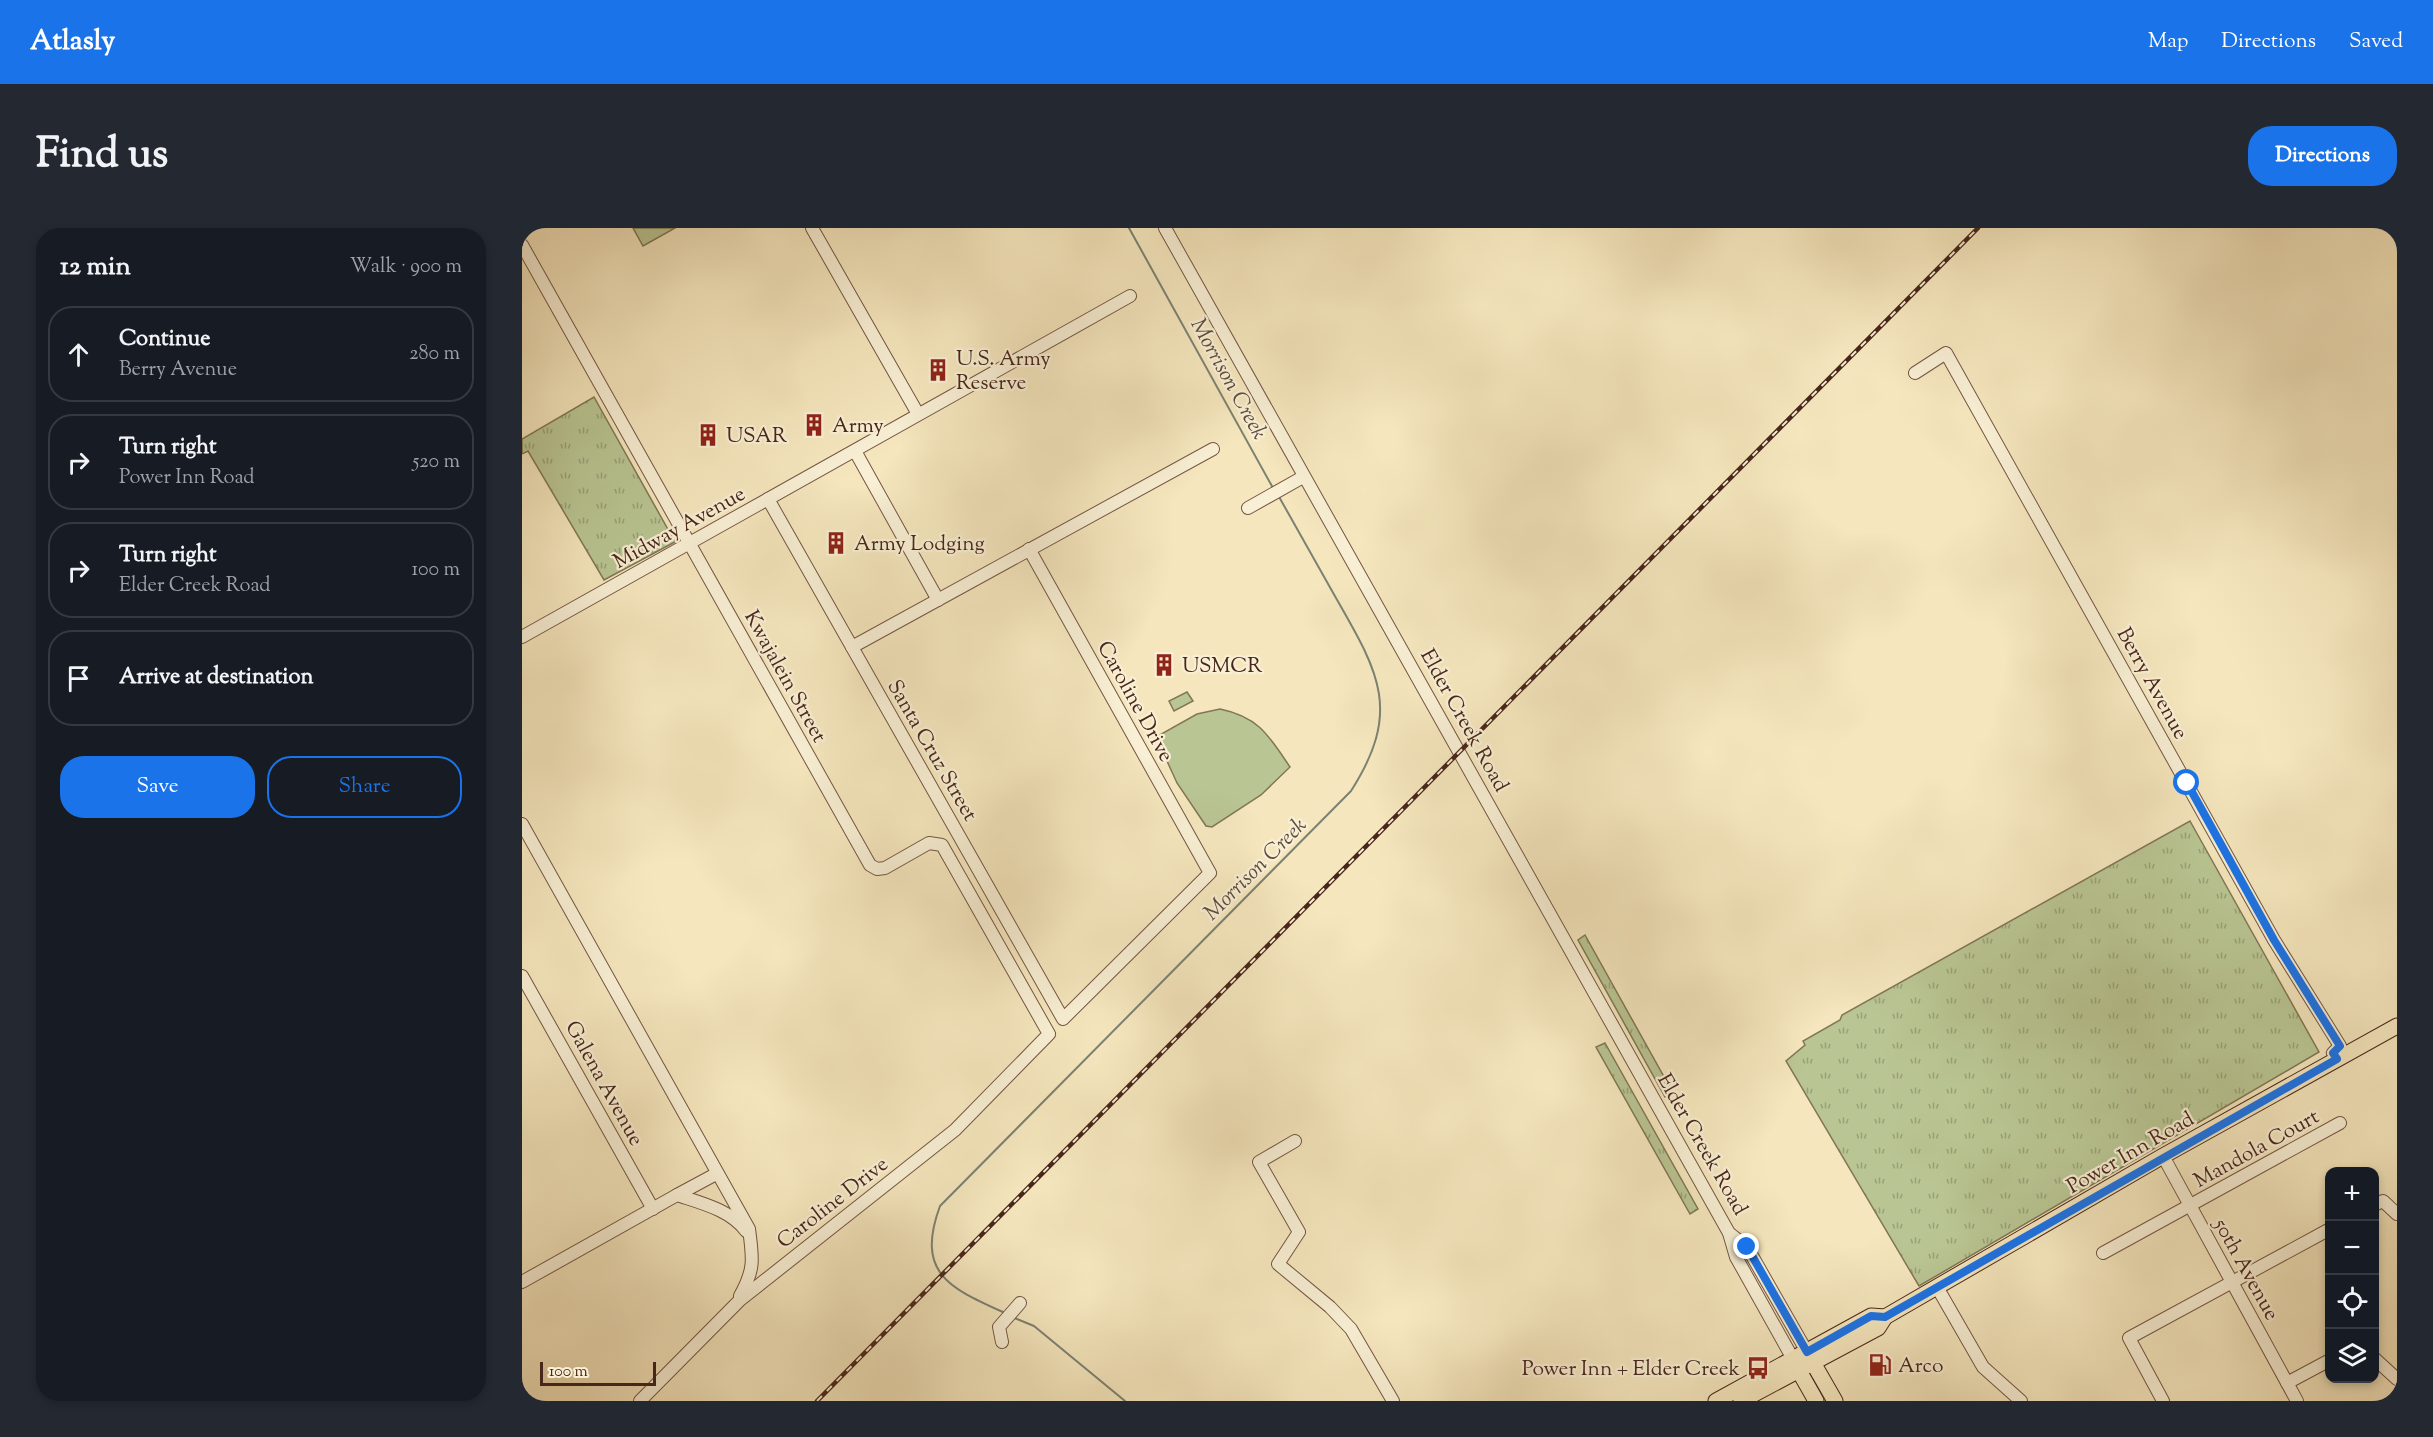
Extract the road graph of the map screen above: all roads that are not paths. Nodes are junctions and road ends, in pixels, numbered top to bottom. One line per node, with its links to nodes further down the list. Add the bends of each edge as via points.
1 (812, 228): 6 (street)
2 (1165, 228): 9 (street, Elder Creek Road)
3 (522, 245): 12 (street, Kwajalein Street)
4 (1130, 296): 6 (street, Midway Avenue)
5 (1915, 373): 22 (street, Berry Avenue, via 1946,353 2274,940 2340,1046 2333,1053)
6 (918, 414): 8 (street, Midway Avenue)
7 (1213, 449): 13 (street)
8 (855, 451): 10 (street, Midway Avenue); 14 (street)
9 (1304, 477): 11 (street); 41 (street, Elder Creek Road, via 1729,1233 1736,1257)
10 (768, 499): 12 (street, Midway Avenue); 16 (street, Santa Cruz Street)
11 (1248, 508)
12 (689, 543): 15 (street, Midway Avenue); 21 (street, Kwajalein Street, via 870,865 885,868 929,843 942,844)
13 (1029, 549): 14 (street); 19 (street, Caroline Drive, via 1210,873)
14 (938, 600): 16 (street)
15 (522, 637)
16 (852, 647): 19 (street, Santa Cruz Street)
17 (522, 824): 26 (street)
18 (522, 976): 30 (street, Galena Avenue)
19 (1063, 1019)
20 (2397, 1026): 22 (main road, Power Inn Road)
21 (1049, 1035): 39 (street, Caroline Drive, via 955,1130)
22 (2337, 1059): 25 (main road, Power Inn Road)
23 (2340, 1123): 29 (street, Mandola Court)
24 (1295, 1141): 47 (street, via 1259,1162 1299,1232 1278,1264 1352,1329)
25 (2163, 1156): 29 (street, 50th Avenue); 37 (main road, Power Inn Road)
26 (717, 1174): 27 (street); 33 (street, via 744,1219)
27 (678, 1195): 30 (street); 33 (street, via 709,1205 739,1222)
28 (2379, 1203): 31 (street, via 2383,1201)
29 (2190, 1206): 34 (street, Mandola Court); 36 (street, 50th Avenue)
30 (653, 1209): 35 (street)
31 (2397, 1214)
32 (2325, 1232): 36 (street)
33 (750, 1240): 39 (street, via 754,1259 750,1277)
34 (2103, 1253)
35 (523, 1278)
36 (2232, 1282): 45 (street, 50th Avenue); 53 (street, via 2129,1338)
37 (1937, 1287): 41 (main road, Power Inn Road, via 1885,1317 1878,1328); 52 (street, via 1983,1367)
38 (1020, 1304): 40 (street, via 999,1327)
39 (735, 1305): 46 (street, Caroline Drive)
40 (1002, 1342)
41 (1803, 1361): 48 (main road, Power Inn Road); 49 (main road, Power Inn Road); 50 (main road, Elder Creek Road); 51 (main road, Elder Creek Road)
42 (2325, 1363): 45 (street)
43 (2379, 1363): 44 (street)
44 (2397, 1379)
45 (2287, 1383): 54 (street, 50th Avenue)
46 (640, 1401)
47 (1393, 1401)
48 (1716, 1401)
49 (1741, 1401)
50 (1816, 1401)
51 (1835, 1401)
52 (2021, 1401)
53 (2163, 1401)
54 (2297, 1401)

